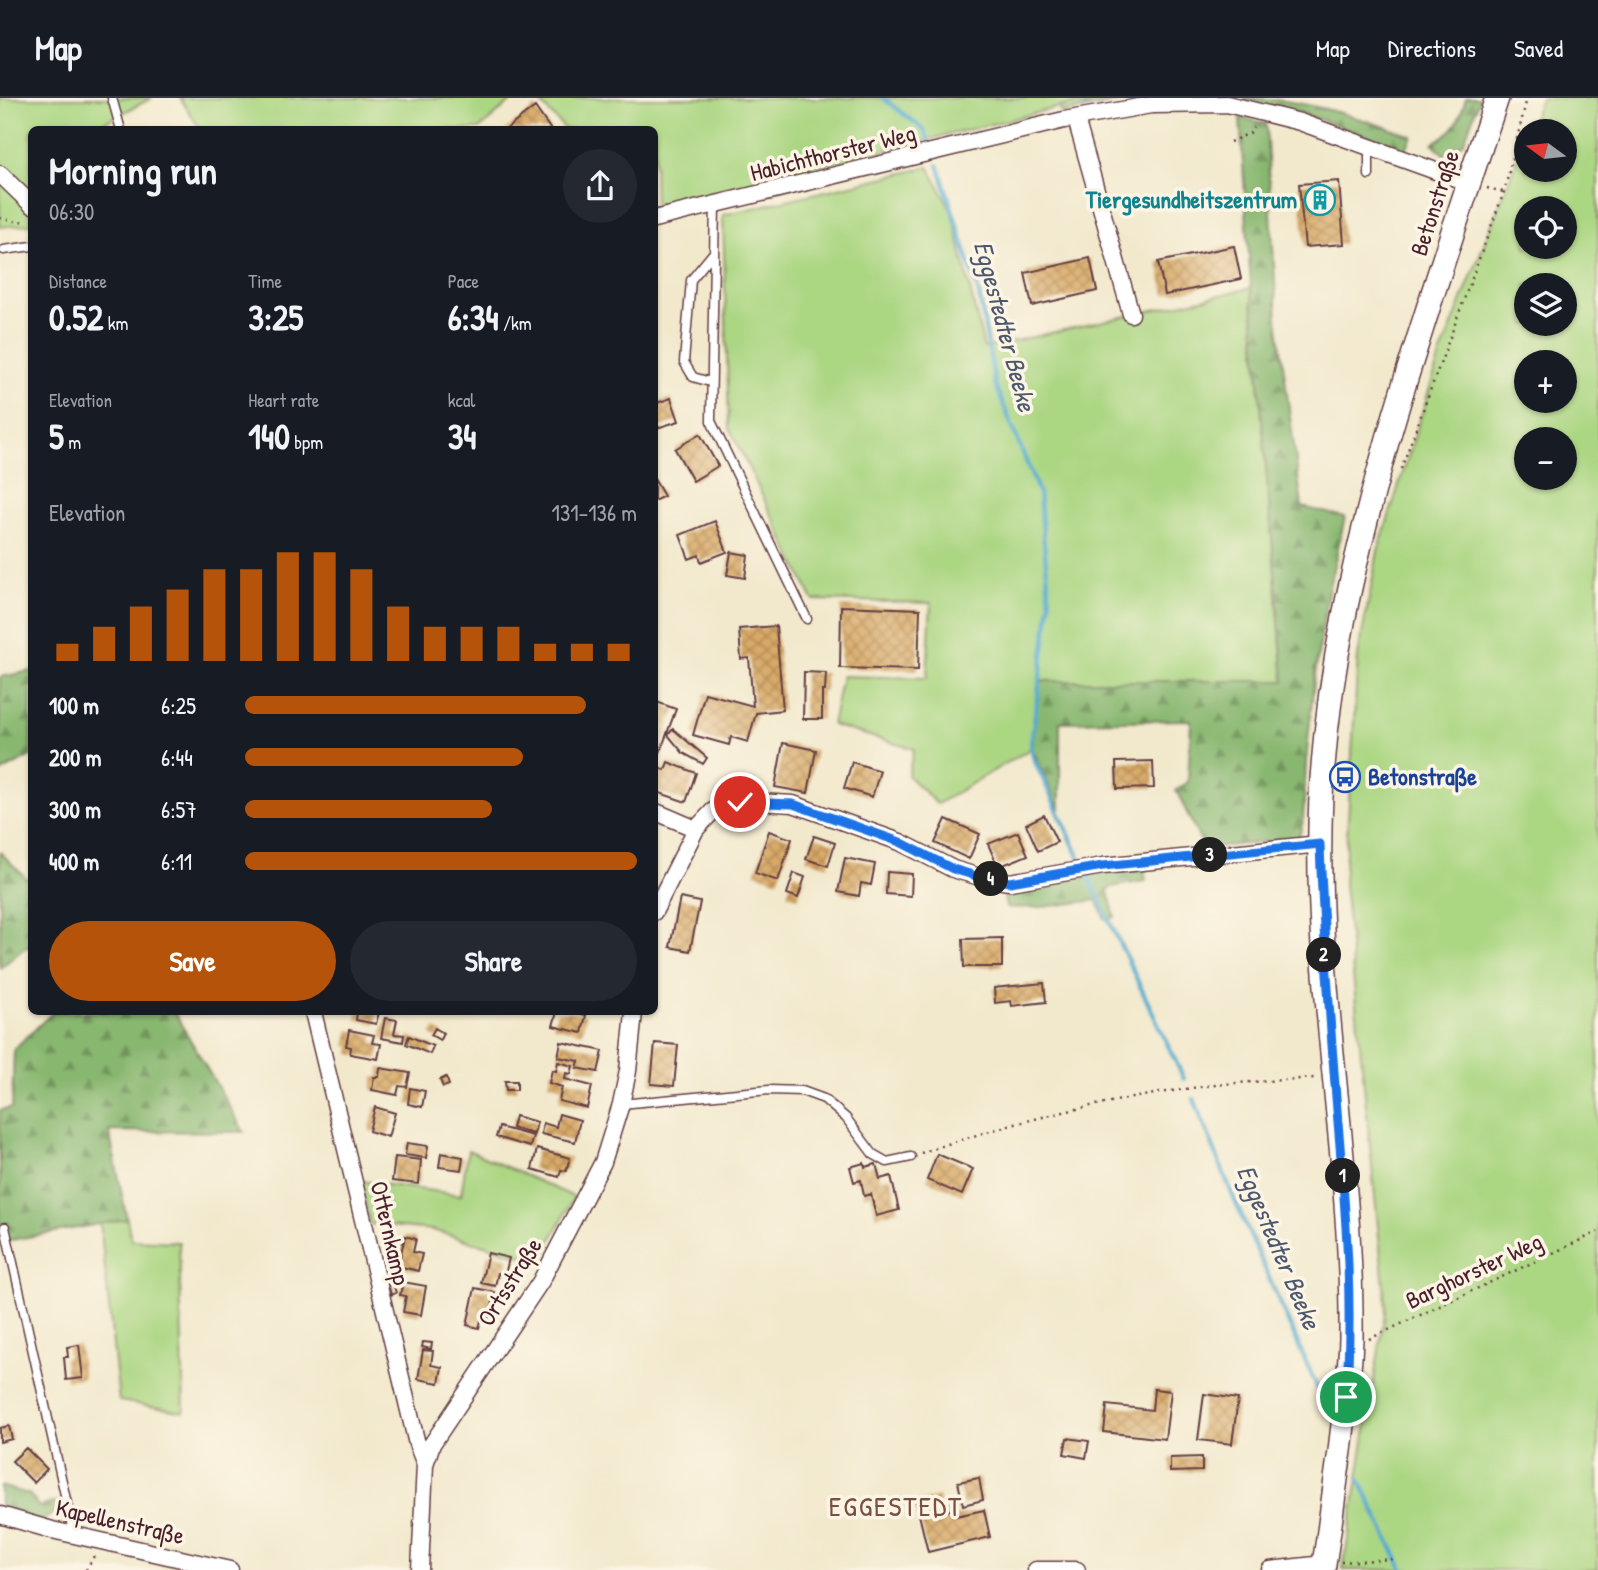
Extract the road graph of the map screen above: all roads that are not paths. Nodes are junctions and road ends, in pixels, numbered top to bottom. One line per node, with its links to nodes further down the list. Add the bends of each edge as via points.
1 (111, 98): 4 (lane)
2 (1497, 98): 8 (main road, Betonstraße)
3 (1076, 119): 5 (street, Habichthorster Weg, via 1151,105 1227,104 1300,122); 10 (street, Habichthorster Weg); 15 (street)
4 (120, 126)
5 (1369, 147): 7 (lane); 8 (street, Habichthorster Weg)
6 (0, 174): 9 (street)
7 (1369, 175)
8 (1469, 183): 20 (main road, Betonstraße, via 1407,372 1355,558 1333,667)
9 (28, 201)
10 (715, 204): 11 (street, Habichthorster Weg); 14 (lane)
11 (658, 218)
12 (28, 247): 13 (lane)
13 (4, 250)
14 (714, 252): 16 (lane); 16 (lane, via 691,280 684,362 693,377)
15 (1131, 314)
16 (710, 382): 17 (lane, via 710,421)
17 (807, 619)
18 (658, 813): 19 (street)
19 (696, 829): 20 (street, via 713,811 740,802 793,804 900,842 953,869 1010,882 1103,866); 21 (street)
20 (1320, 844): 30 (main road, Betonstraße, via 1351,1340)
21 (658, 904)
22 (314, 1015): 27 (street, Otternkamp)
23 (634, 1015): 24 (street, Ortsstraße)
24 (621, 1104): 25 (lane, via 802,1091 824,1099 846,1118 873,1154 887,1162); 27 (street, Ortsstraße, via 603,1162 541,1280 432,1444)
25 (911, 1157)
26 (5, 1227): 29 (lane)
27 (425, 1464): 32 (street, Ortsstraße)
28 (0, 1515): 29 (street, Kapellenstraße)
29 (74, 1535): 31 (street, Kapellenstraße)
30 (1324, 1567): 35 (street)
31 (230, 1570)
32 (420, 1570)
33 (1036, 1570): 34 (street)
34 (1077, 1570)
35 (1270, 1570)

